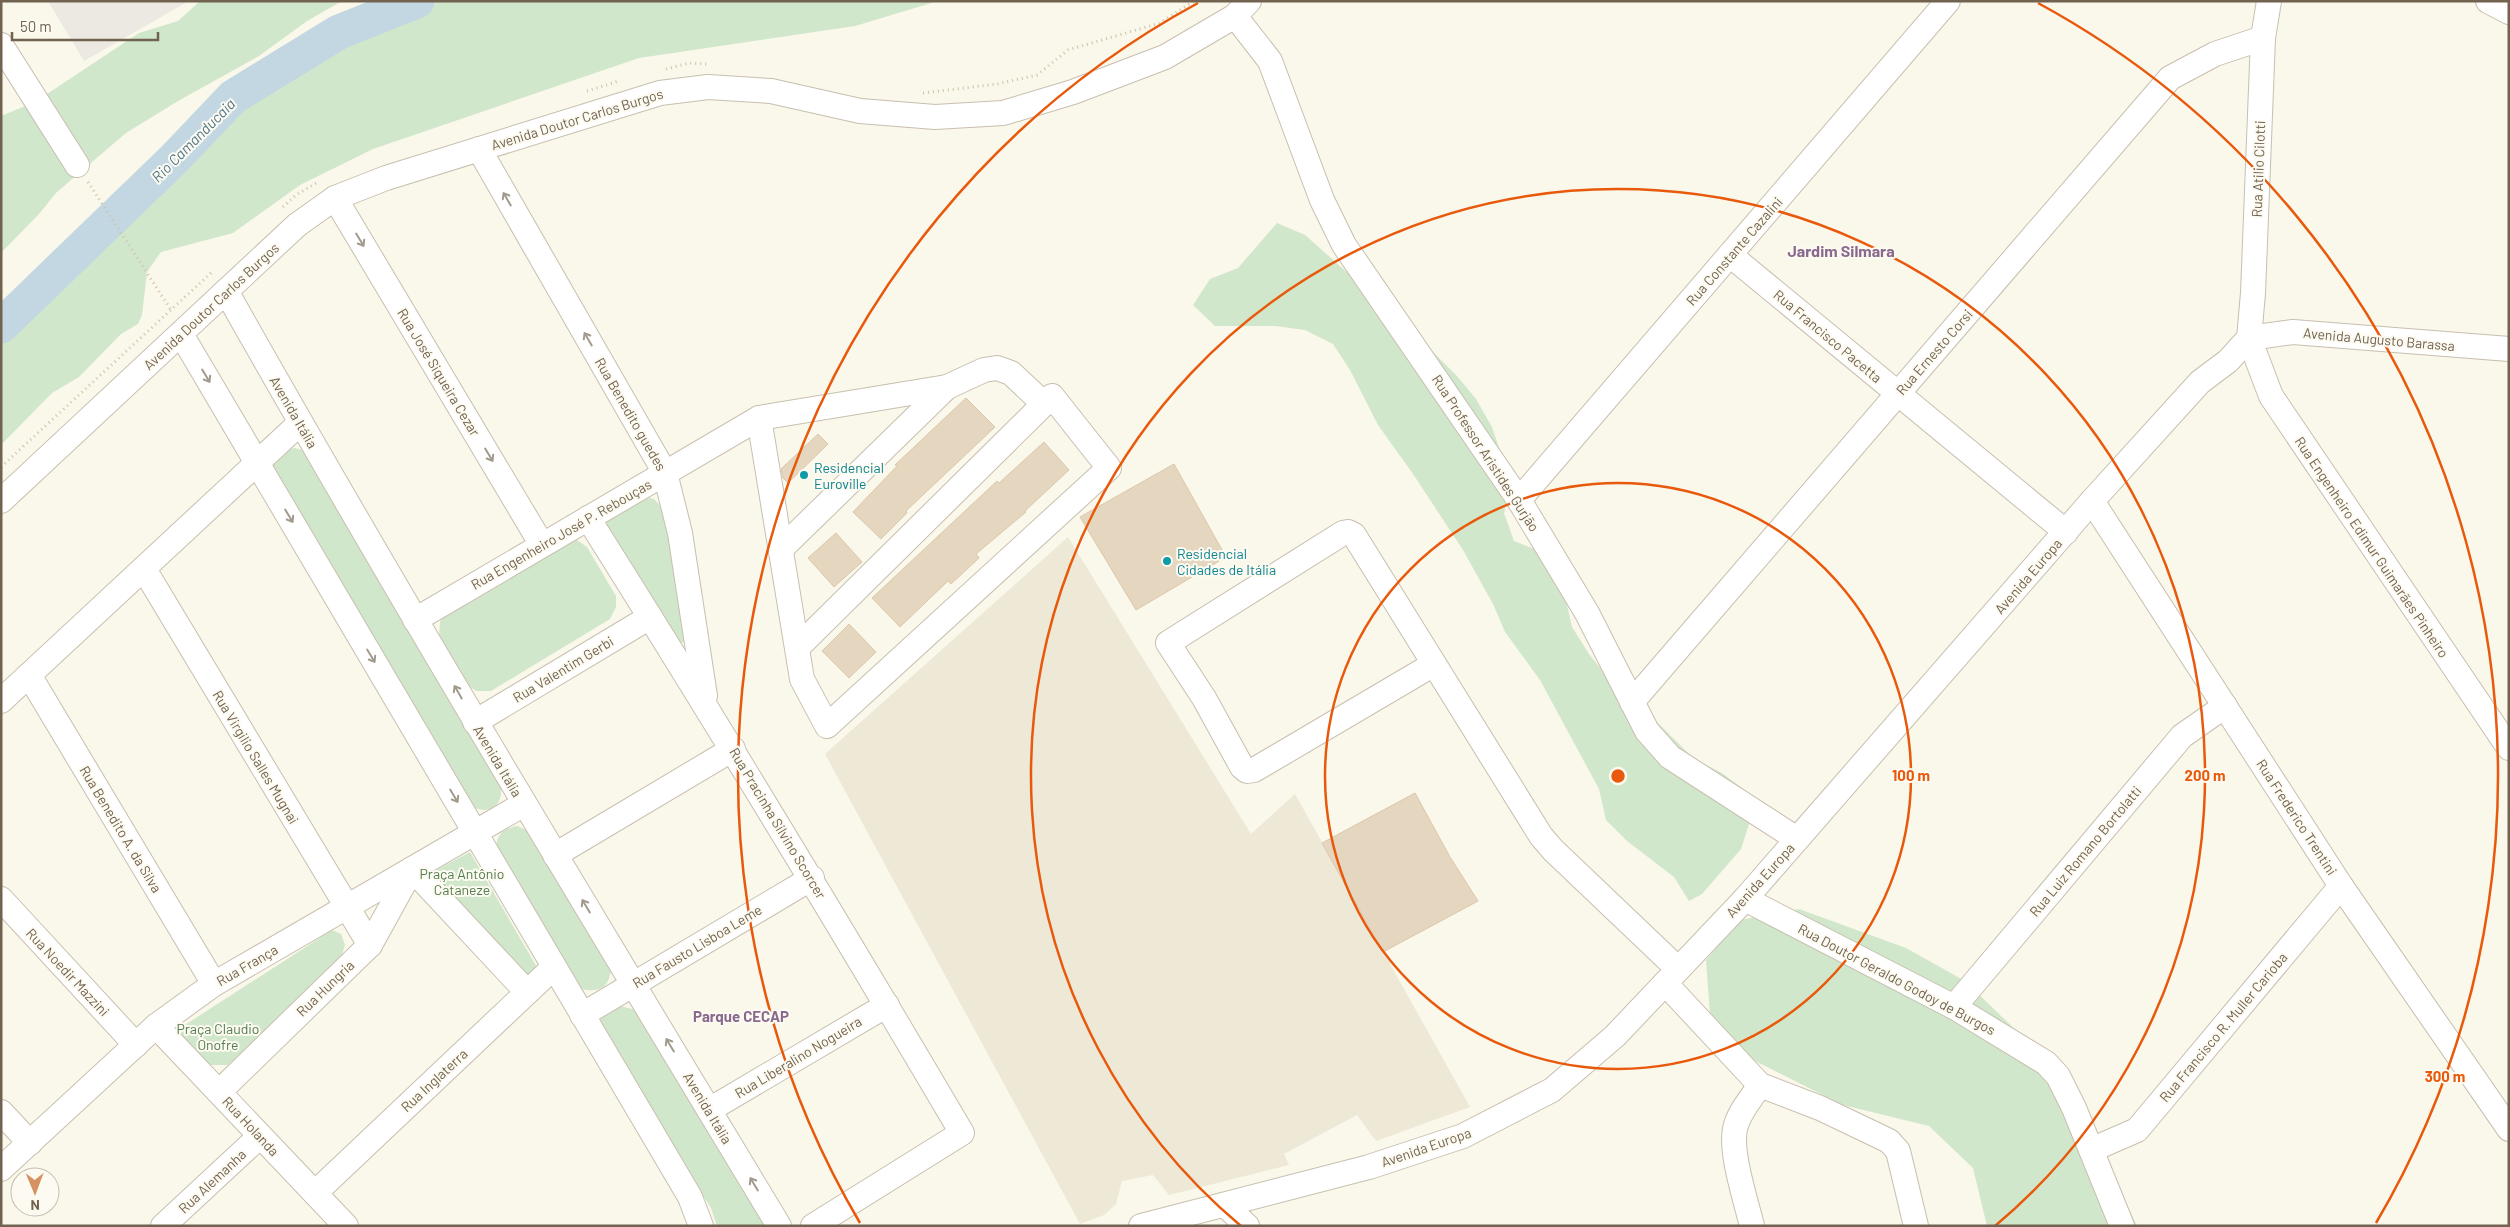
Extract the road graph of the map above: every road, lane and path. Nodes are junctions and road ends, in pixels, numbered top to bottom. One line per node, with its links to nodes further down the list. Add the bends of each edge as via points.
1 (1194, 1): 12 (path, via 1160,23 1068,50 1037,75 997,84)
2 (1948, 1): 19 (street, Rua Constante Cazalini)
3 (2269, 1): 7 (street, Rua Atilio Cilotti)
4 (2488, 1): 6 (street)
5 (1242, 9): 14 (street, Avenida Doutor Carlos Burgos, via 1165,57 1073,92 1003,113 935,117 860,111 771,91 708,87 660,93); 34 (street, Rua Professor Aristides Gurjão, via 1270,61 1322,200 1344,245)
6 (2509, 12)
7 (2263, 38): 24 (street, Rua Atilio Cilotti); 27 (street, Rua Ernesto Corsi, via 2215,54 2170,78)
8 (1, 45): 15 (street)
9 (715, 64): 10 (path, via 689,63)
10 (662, 70)
11 (625, 80): 13 (path)
12 (914, 92)
13 (579, 94)
14 (479, 149): 16 (street, Avenida Doutor Carlos Burgos, via 386,178); 33 (street, Rua Benedito guedes, one-way to 14)
15 (77, 165)
16 (331, 189): 18 (path, via 296,195); 21 (street, Avenida Doutor Carlos Burgos, via 297,226); 39 (street, Rua José Siqueira Cezar, one-way to 39)
17 (102, 203): 22 (path)
18 (281, 208)
19 (1730, 255): 27 (street, Rua Francisco Pacetta); 34 (street, Rua Constante Cazalini)
20 (215, 269): 22 (path)
21 (226, 291): 23 (street, Avenida Doutor Carlos Burgos); 30 (street, Avenida Itália)
22 (171, 310): 32 (path)
23 (181, 334): 31 (street, one-way to 31); 35 (street, Avenida Doutor Carlos Burgos)
24 (2249, 338): 25 (street, Avenida Augusto Barassa, via 2293,332); 36 (street, Avenida Europa, via 2228,361 2200,382); 52 (street, Rua Engenheiro Edimur Guimarães Pinheiro, via 2272,396)
25 (2509, 349)
26 (948, 387): 28 (street, via 984,370 997,368 1011,372); 29 (street); 40 (street)
27 (1898, 394): 38 (street, Rua Francisco Pacetta); 48 (street, Rua Ernesto Corsi)
28 (1044, 404): 44 (street); 44 (street, via 1052,396 1109,468 827,726 802,678)
29 (759, 418): 33 (street, Rua Engenheiro José P. Rebouças); 40 (street)
30 (300, 423): 31 (street); 43 (street, Avenida Itália)
31 (257, 463): 41 (street); 55 (street, one-way to 55)
32 (1, 467)
33 (665, 473): 37 (street, Rua Engenheiro José P. Rebouças); 49 (street, Rua Benedito guedes, via 680,533)
34 (1519, 500): 48 (street, Rua Professor Aristides Gurjão, via 1587,613)
35 (1, 501)
36 (2092, 501): 38 (street, Avenida Europa); 50 (street, Rua Frederico Trentini)
37 (588, 518): 39 (street, Rua Engenheiro José P. Rebouças); 42 (street, Rua Pracinha Silvino Scorcer)
38 (2066, 532): 56 (street, Avenida Europa)
39 (542, 545): 43 (street, Rua Engenheiro José P. Rebouças)
40 (782, 548): 44 (street)
41 (144, 569): 46 (street); 63 (street, Rua Virgilio Salles Mugnai)
42 (650, 617): 49 (street, Rua Pracinha Silvino Scorcer); 51 (street, Rua Valentim Gerbi)
43 (415, 620): 51 (street, Avenida Itália, one-way to 43)
44 (797, 648)
45 (1434, 664): 45 (street, via 1254,770 1247,770 1242,767 1204,698 1168,643 1348,532 1354,535); 66 (street, via 1541,836)
46 (29, 675): 47 (street); 67 (street, Rua Benedito A. da Silva)
47 (1, 701)
48 (1632, 702): 56 (street, Rua Professor Aristides Gurjão, via 1646,731 1670,757)
49 (706, 705): 53 (street, Rua Pracinha Silvino Scorcer)
50 (2225, 706): 60 (street, Rua Frederico Trentini); 71 (street, Rua Luiz Romano Bortolatti, via 2182,736)
51 (475, 722): 54 (street, Avenida Itália)
52 (2509, 748)
53 (733, 749): 57 (street); 59 (street, Rua Pracinha Silvino Scorcer)
54 (524, 804): 55 (street, Rua França); 57 (street, Avenida Itália)
55 (475, 832): 58 (street, Rua França); 65 (street)
56 (1797, 838): 62 (street, Avenida Europa)
57 (554, 855): 68 (street, Avenida Itália, one-way to 57)
58 (412, 869): 63 (street, Rua França); 64 (street, Rua Hungria); 69 (street)
59 (812, 878): 68 (street, Rua Fausto Lisboa Leme); 70 (street, Rua Pracinha Silvino Scorcer)
60 (2342, 886): 79 (street, Rua Frederico Trentini); 82 (street, Rua Francisco R. Muller Carioba, via 2137,1130)
61 (1, 899): 74 (street, Rua Noedir Mazzini)
62 (1745, 899): 66 (street, Avenida Europa); 71 (street, Rua Doutor Geraldo Godoy de Burgos)
63 (347, 907): 64 (street, Rua Virgilio Salles Mugnai); 67 (street, Rua França)
64 (370, 945): 76 (street, Rua Hungria)
65 (554, 967): 69 (street, Rua Inglaterra); 72 (street)
66 (1672, 976): 75 (street); 85 (street, Avenida Europa, via 1614,1036 1552,1090 1464,1136 1369,1167)
67 (214, 984): 73 (street, Rua França)
68 (633, 985): 72 (street, Rua Fausto Lisboa Leme); 77 (street, Avenida Itália, one-way to 68)
69 (527, 992): 84 (street, Rua Inglaterra)
70 (886, 1005): 77 (street, Rua Liberalino Nogueira); 91 (street, Rua Pracinha Silvino Scorcer, via 962,1133)
71 (1954, 1007): 82 (street, Rua Doutor Geraldo Godoy de Burgos, via 2046,1062 2058,1076)
72 (582, 1015): 89 (street, via 690,1197)
73 (156, 1026): 74 (street, Rua França); 76 (street, Rua Holanda)
74 (136, 1045): 81 (street, Rua França)
75 (1760, 1085): 93 (street, via 1740,1116 1733,1146); 94 (street, via 1820,1108 1889,1141 1898,1151)
76 (219, 1092): 80 (street, Rua Holanda)
77 (709, 1110): 90 (street, Avenida Itália, one-way to 77)
78 (1, 1112): 81 (street)
79 (2509, 1129)
80 (260, 1136): 84 (street, Rua Holanda); 87 (street, Rua Alemanha)
81 (30, 1143): 83 (street, Rua França)
82 (2092, 1150): 95 (street, Rua Doutor Geraldo Godoy de Burgos)
83 (1, 1170)
84 (315, 1193): 88 (street, Rua Holanda)
85 (1225, 1205): 86 (street, Avenida Europa); 92 (street)
86 (1152, 1225)
87 (163, 1226)
88 (346, 1226)
89 (701, 1226)
90 (780, 1226)
91 (813, 1226)
92 (1247, 1226)
93 (1752, 1226)
94 (1916, 1226)
95 (2122, 1226)

